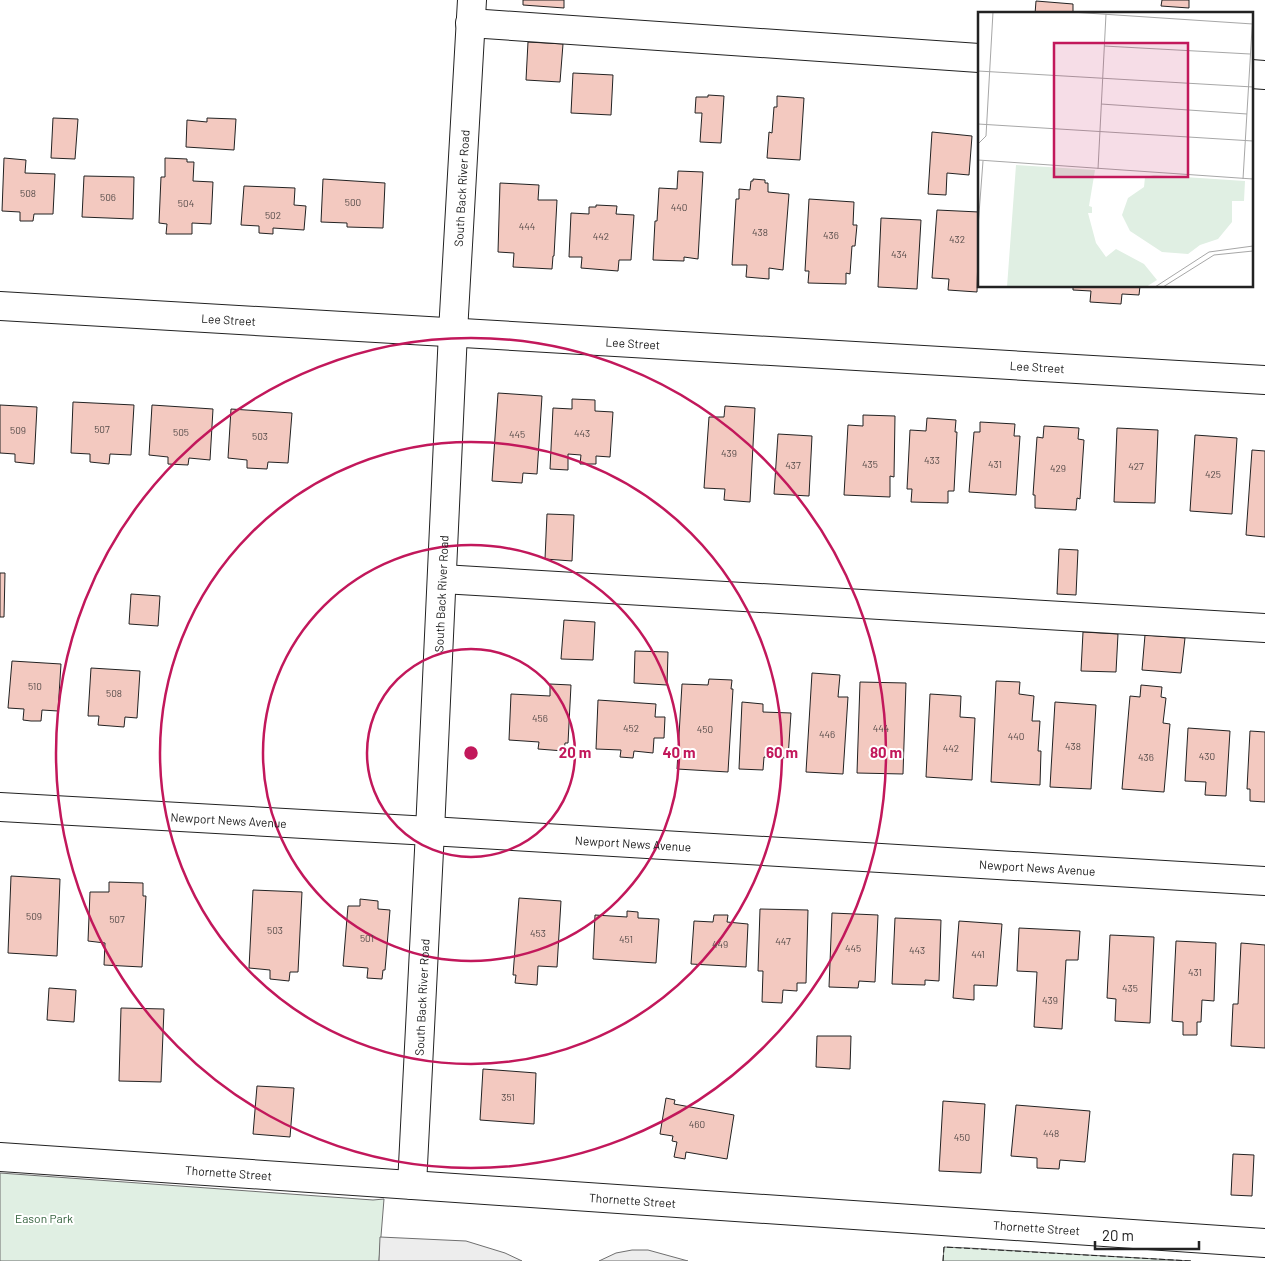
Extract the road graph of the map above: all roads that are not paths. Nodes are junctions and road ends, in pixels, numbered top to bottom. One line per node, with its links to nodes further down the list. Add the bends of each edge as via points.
1 (471, 11): 2 (street); 6 (street, South Back River Road)
2 (978, 58)
3 (1252, 74): 4 (street)
4 (1265, 75)
5 (0, 306): 6 (street, Lee Street)
6 (453, 332): 7 (street, Lee Street); 8 (street, South Back River Road)
7 (1265, 380)
8 (442, 579): 9 (street); 11 (street, South Back River Road)
9 (1265, 628)
10 (0, 807): 11 (street, Newport News Avenue)
11 (430, 831): 12 (street, Newport News Avenue); 14 (street, South Back River Road)
12 (1265, 882)
13 (0, 1157): 14 (street, Thornette Street)
14 (412, 1186): 15 (street, Thornette Street)
15 (1265, 1243)

